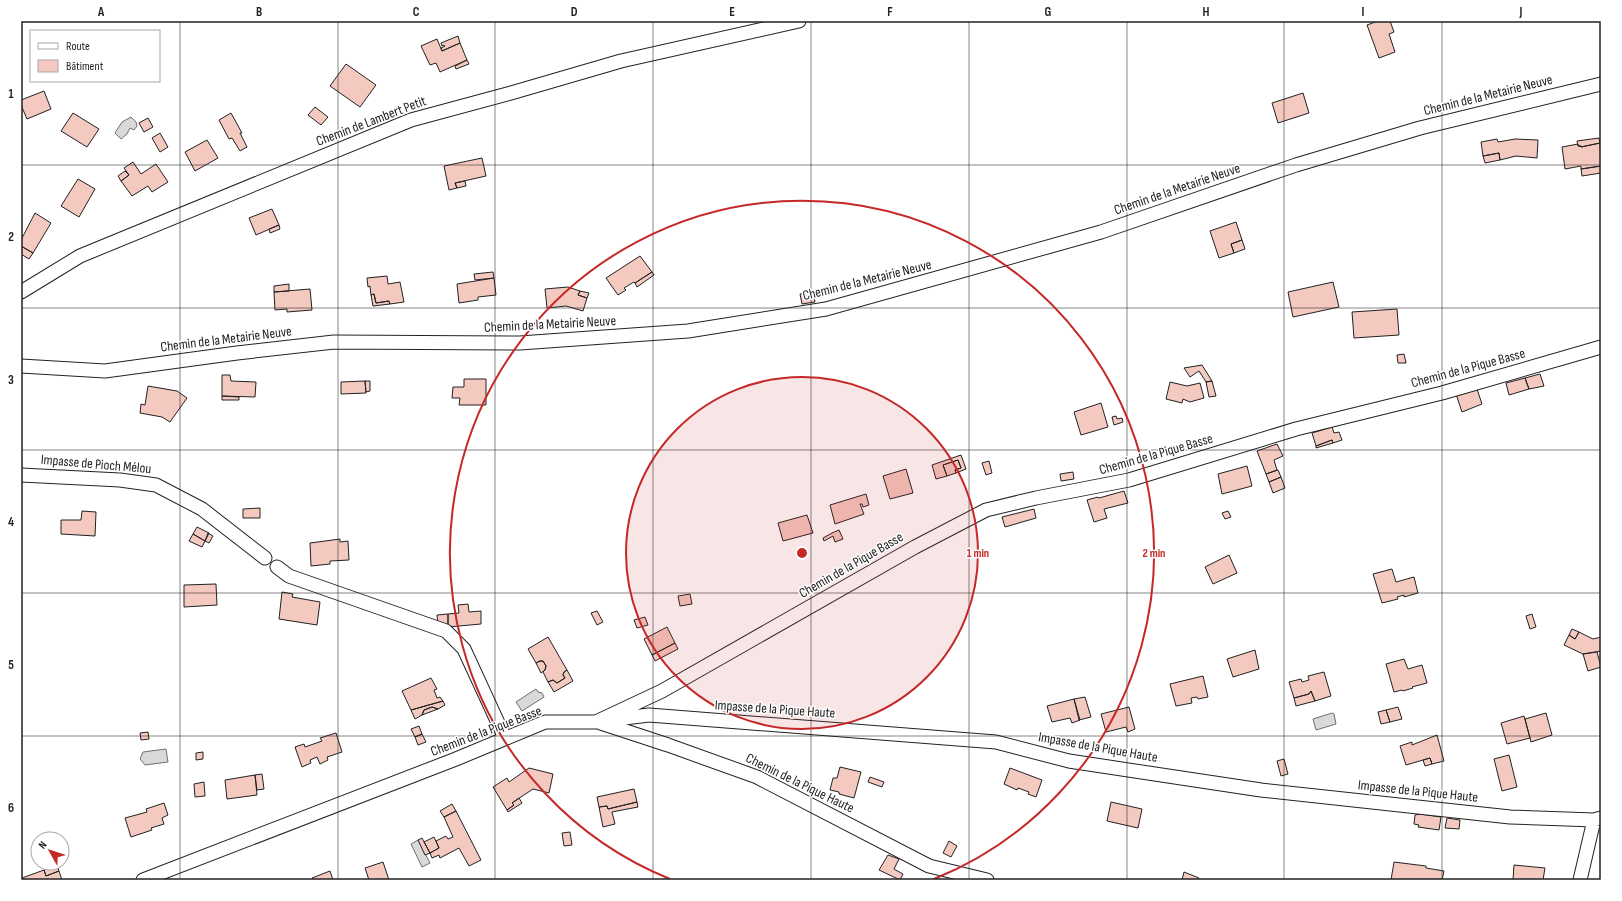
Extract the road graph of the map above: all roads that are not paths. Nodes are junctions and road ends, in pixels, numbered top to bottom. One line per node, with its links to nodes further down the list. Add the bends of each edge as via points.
1 (799, 21): 3 (street, Chemin de Lambert Petit, via 621,61 411,120 80,256)
2 (1601, 84): 5 (street, Chemin de la Metairie Neuve, via 1420,128 1296,165 1101,232 826,309 688,331 527,343 334,342 105,371)
3 (21, 292)
4 (1601, 347): 9 (street, Chemin de la Pique Basse, via 1442,392 1296,429 1129,480 986,510 915,547 662,691)
5 (21, 366)
6 (21, 475): 7 (street, Impasse de Pioch Mélou, via 120,480 156,485 202,508)
7 (265, 558)
8 (277, 567): 10 (street, via 289,576 446,631 464,649)
9 (596, 722): 10 (street, Chemin de la Pique Basse, via 545,722); 11 (street, Impasse de la Pique Haute, via 649,715 996,742 1068,761 1261,790 1510,817); 13 (street, Chemin de la Pique Haute, via 757,777 929,866)
10 (505, 738): 12 (street, Chemin de la Pique Basse)
11 (1598, 819): 14 (street)
12 (143, 880)
13 (987, 880)
14 (1580, 880)

